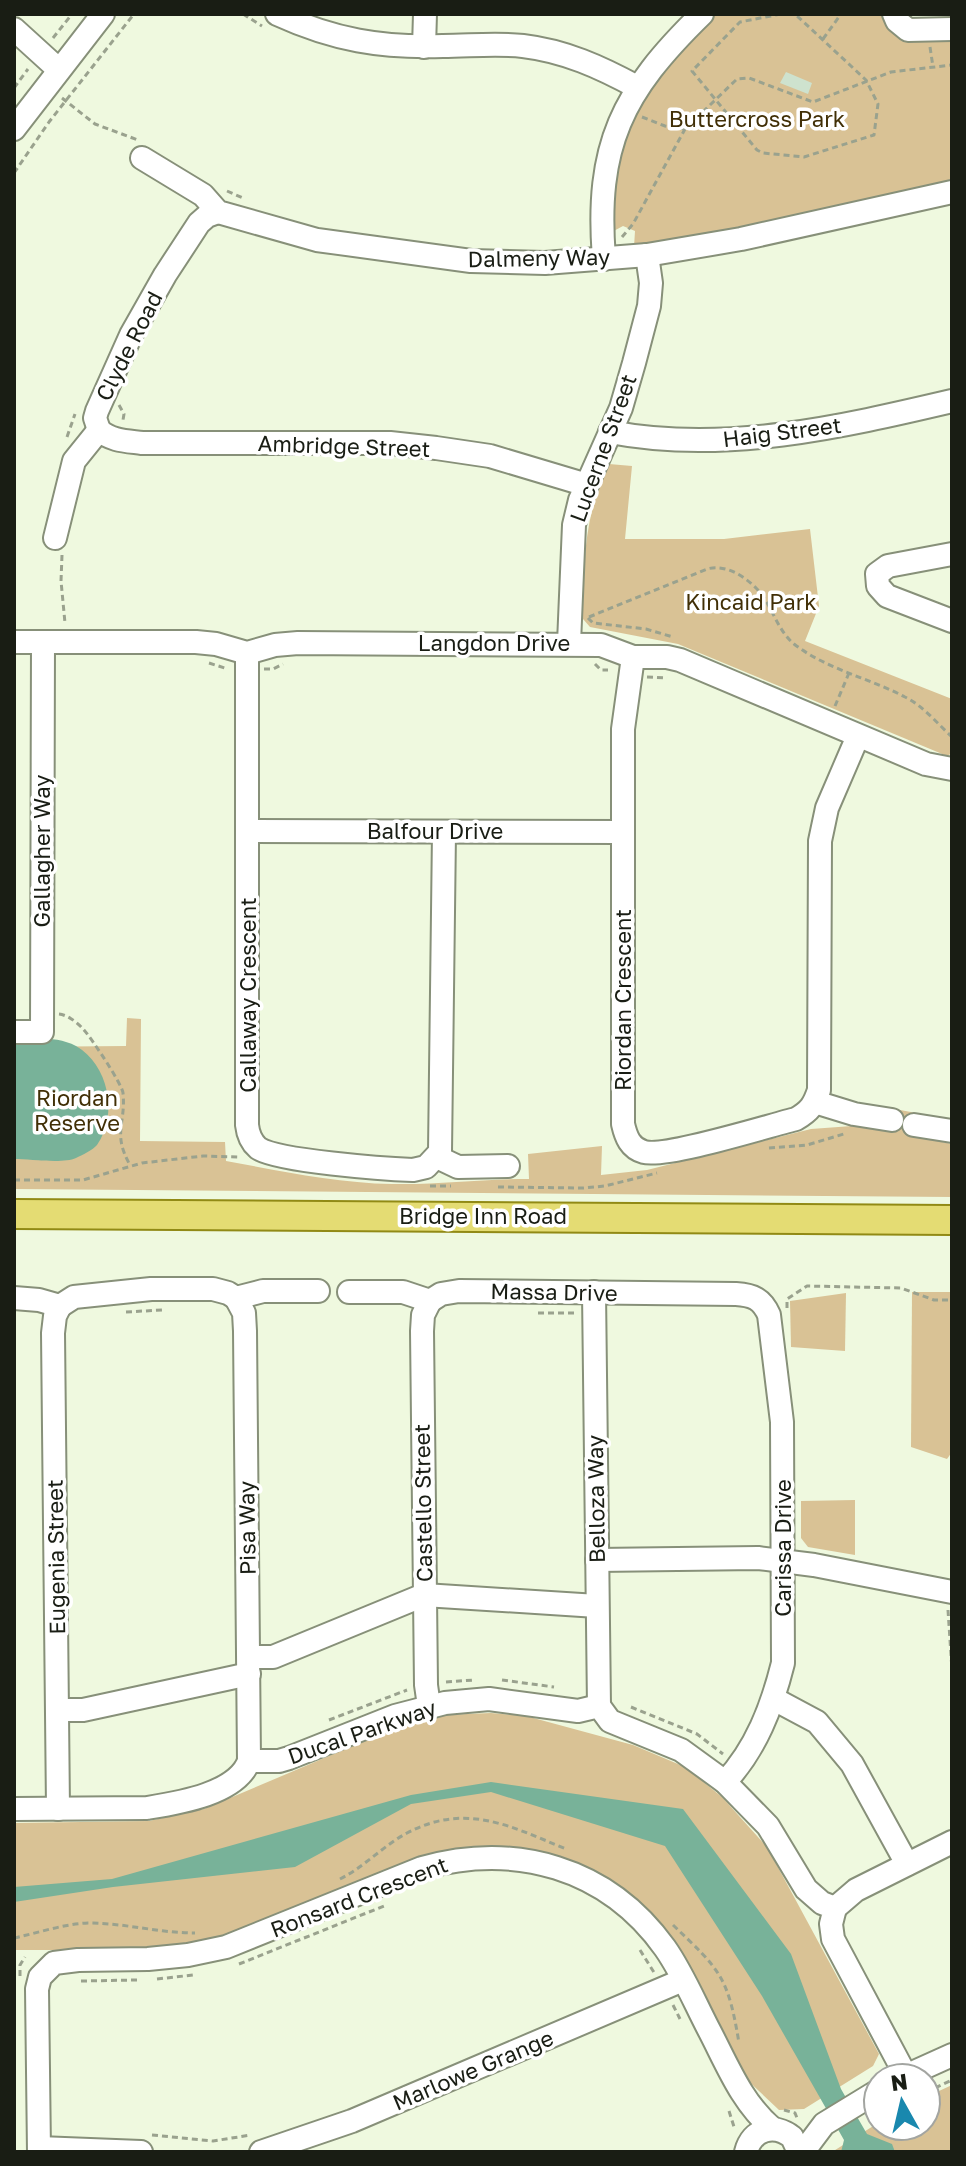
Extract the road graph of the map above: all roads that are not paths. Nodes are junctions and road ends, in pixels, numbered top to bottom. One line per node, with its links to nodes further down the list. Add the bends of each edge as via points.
1 (103, 14): 9 (street)
2 (277, 14): 8 (street, via 340,38)
3 (425, 14): 8 (street)
4 (702, 14): 10 (street)
5 (894, 14): 7 (street, via 908,30)
6 (14, 29): 9 (street)
7 (952, 29)
8 (424, 47): 10 (street, via 503,44 543,49 587,61)
9 (52, 77): 11 (street)
10 (637, 87): 15 (street, via 604,175)
11 (14, 129)
12 (145, 153): 14 (street, Dalmeny Way)
13 (952, 192): 16 (street, Dalmeny Way)
14 (218, 212): 15 (street, Dalmeny Way, via 317,240 440,257 545,263); 18 (street, Clyde Road, via 199,223 131,335 97,411)
15 (604, 250): 16 (street, Dalmeny Way)
16 (647, 255): 19 (street, Lucerne Street, via 649,306)
17 (952, 401): 19 (street, Haig Street, via 775,435 703,440)
18 (99, 430): 20 (street, Ambridge Street, via 121,441 390,443 490,456); 21 (street, Clyde Road, via 74,444)
19 (610, 432): 20 (street, Lucerne Street)
20 (587, 485): 26 (street, Lucerne Street, via 574,525)
21 (59, 546)
22 (952, 554): 23 (street, via 888,566 877,574 878,586 887,596)
23 (952, 621)
24 (14, 642): 25 (street, Langdon Drive)
25 (54, 642): 27 (street, Langdon Drive, via 208,643); 34 (street, Gallagher Way, via 42,1032)
26 (569, 643): 27 (street, Langdon Drive, via 298,643); 28 (street, Langdon Drive, via 613,647)
27 (247, 653): 31 (street, Callaway Crescent)
28 (633, 657): 29 (street, Langdon Drive, via 680,660); 33 (street, Riordan Crescent, via 623,729)
29 (858, 736): 30 (street, Langdon Drive); 35 (street, via 827,808 820,841)
30 (952, 769)
31 (248, 831): 32 (street, Balfour Drive); 37 (street, Callaway Crescent, via 249,1135 256,1147 292,1158 413,1170)
32 (444, 832): 33 (street, Balfour Drive); 37 (street, via 442,1140)
33 (623, 832): 35 (street, Riordan Crescent, via 623,1124 633,1147 656,1153 673,1150 796,1119)
34 (14, 1032)
35 (815, 1102): 36 (street)
36 (952, 1131)
37 (437, 1157): 38 (street, via 458,1167)
38 (508, 1166)
39 (22, 1216): 40 (main road, Bridge Inn Road)
40 (952, 1220)
41 (318, 1291): 45 (street, via 263,1291)
42 (349, 1292): 46 (street, Massa Drive, via 403,1292)
43 (594, 1292): 46 (street, Massa Drive, via 459,1291); 48 (street, Massa Drive, via 748,1295); 49 (street, Belloza Way)
44 (14, 1298): 47 (street)
45 (236, 1298): 47 (street, via 213,1289 151,1289 74,1297); 54 (street, Pisa Way, via 245,1331)
46 (430, 1301): 51 (street, Castello Street, via 422,1331)
47 (60, 1306): 58 (street, Eugenia Street, via 53,1333)
48 (765, 1308): 50 (street, Carissa Drive, via 782,1422)
49 (597, 1560): 50 (street); 53 (street, Belloza Way)
50 (784, 1561): 52 (street); 55 (street, Carissa Drive, via 783,1663)
51 (424, 1595): 53 (street); 54 (street); 56 (street, Castello Street)
52 (950, 1601)
53 (597, 1606): 57 (street, Belloza Way)
54 (249, 1666): 58 (street, via 83,1710); 59 (street, Pisa Way)
55 (774, 1699): 60 (street, Carissa Drive); 64 (street, via 810,1716 852,1764)
56 (429, 1706): 57 (street, Ducal Parkway, via 489,1699 568,1711); 59 (street, Ducal Parkway, via 289,1758)
57 (599, 1706): 60 (street, via 610,1721)
58 (58, 1710): 62 (street, Eugenia Street)
59 (249, 1761): 62 (street, via 237,1779 181,1802 147,1808)
60 (733, 1774): 65 (street, via 806,1889)
61 (14, 1809): 62 (street)
62 (58, 1809)
63 (952, 1842): 64 (street)
64 (907, 1864): 65 (street, via 856,1890)
65 (835, 1908): 67 (street, via 833,1939)
66 (674, 1985): 69 (street, Ronsard Crescent); 72 (street, Marlowe Grange, via 340,2126); 74 (street, Ronsard Crescent, via 667,1950 605,1890 543,1863 488,1856 422,1868 226,1947 148,1959 65,1960 46,1969 37,1989)
67 (895, 2062)
68 (862, 2099): 70 (street)
69 (747, 2102): 70 (street, Ronsard Crescent); 73 (street, Ronsard Crescent)
70 (793, 2124): 73 (street, via 760,2132); 75 (street); 75 (street, Ronsard Crescent)
71 (141, 2143): 74 (street)
72 (261, 2143)
73 (745, 2146)
74 (39, 2150)
75 (801, 2152)

